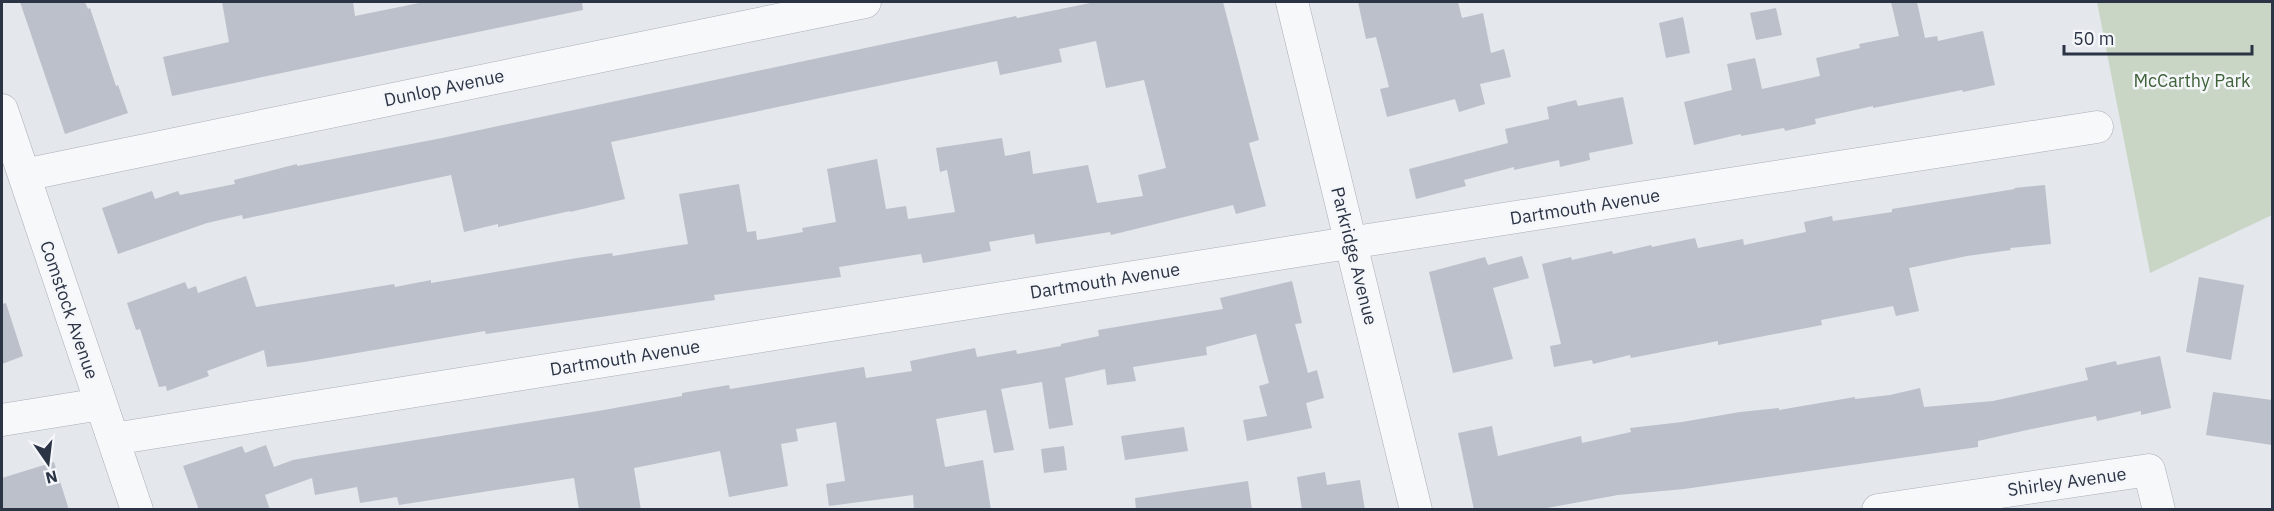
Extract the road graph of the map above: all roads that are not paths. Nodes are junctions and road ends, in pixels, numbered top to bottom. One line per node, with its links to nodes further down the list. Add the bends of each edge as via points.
1 (865, 2): 5 (street, Dunlop Avenue)
2 (1292, 2): 6 (street, Parkridge Avenue)
3 (2, 110): 5 (street, Comstock Avenue)
4 (2097, 128): 6 (street, Dartmouth Avenue)
5 (24, 175): 7 (street, Comstock Avenue)
6 (1351, 243): 9 (street, Dartmouth Avenue); 11 (street, Parkridge Avenue)
7 (101, 404): 8 (street); 9 (street, Comstock Avenue)
8 (2, 420)
9 (113, 439): 10 (street, Comstock Avenue)
10 (137, 510)
11 (1416, 510)
12 (1878, 510): 13 (street, Shirley Avenue, via 2149,470)
13 (2159, 510)

